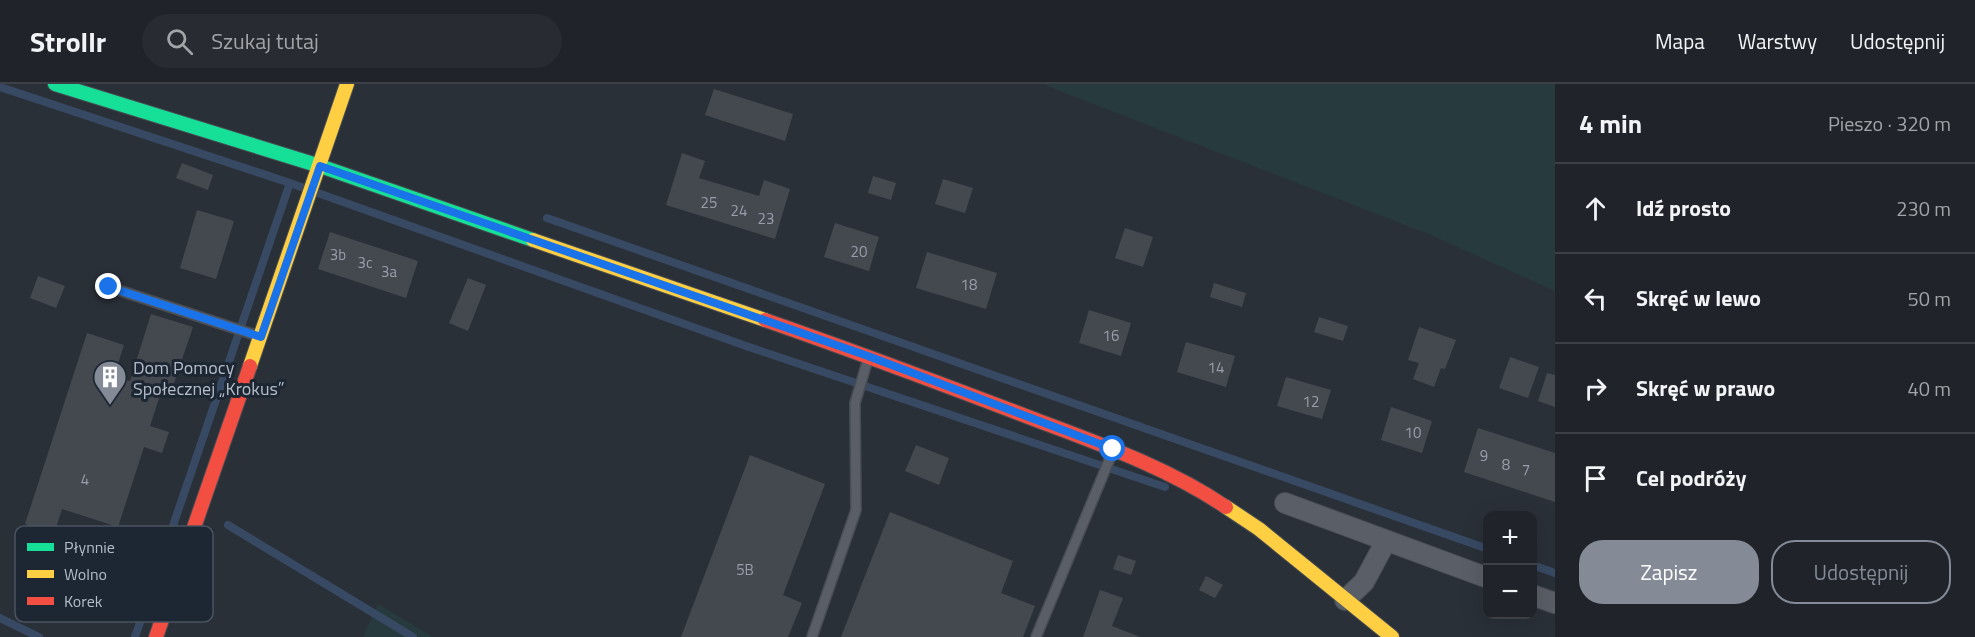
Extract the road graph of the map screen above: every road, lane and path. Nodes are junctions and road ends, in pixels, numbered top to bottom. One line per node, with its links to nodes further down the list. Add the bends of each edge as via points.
1 (55, 84): 3 (street)
2 (347, 84): 3 (street)
3 (320, 166): 5 (street); 6 (street)
4 (109, 287): 5 (lane)
5 (261, 337): 9 (street)
6 (868, 356): 7 (street); 17 (lane, via 855,402 856,510)
7 (1113, 449): 13 (street, via 1203,491 1259,529); 18 (lane)
8 (1285, 503): 10 (street)
9 (195, 526)
10 (1386, 540): 11 (street); 13 (street, via 1364,582)
11 (1483, 576)
12 (1537, 596): 14 (street)
13 (1345, 600): 19 (street)
14 (1555, 603)
15 (161, 622): 16 (street)
16 (156, 637)
17 (812, 637)
18 (1036, 637)
19 (1392, 637)

